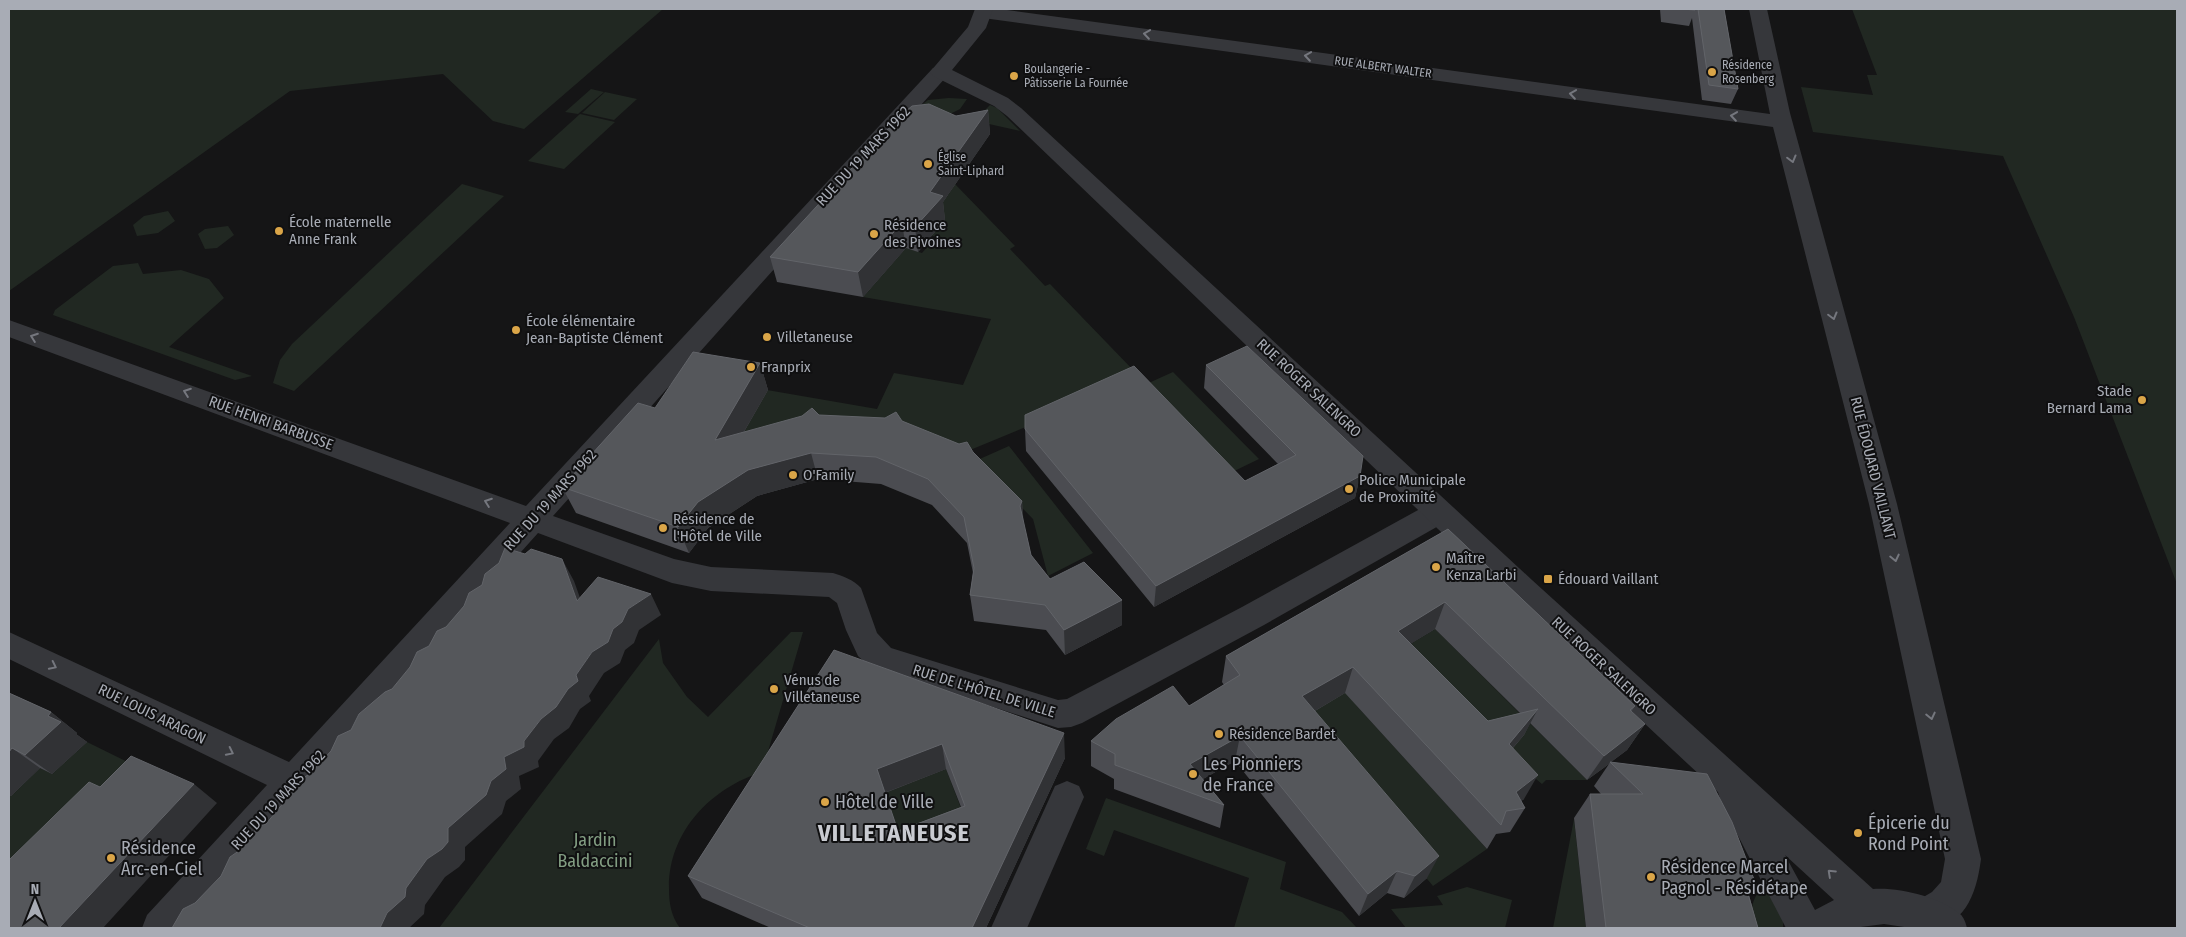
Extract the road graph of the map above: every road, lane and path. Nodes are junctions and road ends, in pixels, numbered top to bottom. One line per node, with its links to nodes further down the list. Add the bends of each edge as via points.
1 (1758, 9): 4 (street, RUE ÉDOUARD VAILLANT)
2 (984, 10): 3 (street, via 976,28); 4 (street, RUE ALBERT WALTER, one-way to 2)
3 (940, 72): 6 (street, RUE ROGER SALENGRO, via 1001,102 1014,112); 7 (street, RUE DU 19 MARS 1962)
4 (1782, 122): 13 (street, RUE ÉDOUARD VAILLANT, one-way to 13, via 1883,504 1963,859 1957,893)
5 (9, 328): 7 (street, RUE HENRI BARBUSSE, one-way to 5)
6 (1439, 512): 7 (street, RUE DE L'HÔTEL DE VILLE, via 1253,616 1063,715 881,658 865,638 850,597 833,585 696,577 672,571); 9 (street, RUE ROGER SALENGRO)
7 (534, 518): 10 (street, RUE DU 19 MARS 1962)
8 (9, 645): 10 (street, RUE LOUIS ARAGON, one-way to 10)
9 (1724, 775): 12 (street, RUE ROGER SALENGRO, one-way to 9); 16 (street, RUE ROGER SALENGRO)
10 (295, 782): 14 (street, RUE DU 19 MARS 1962)
11 (1067, 797): 15 (street)
12 (1866, 906): 13 (street, via 1901,908); 17 (street, via 1840,915)
13 (1938, 922)
14 (160, 928)
15 (1008, 928)
16 (1805, 928)
17 (1821, 928)

